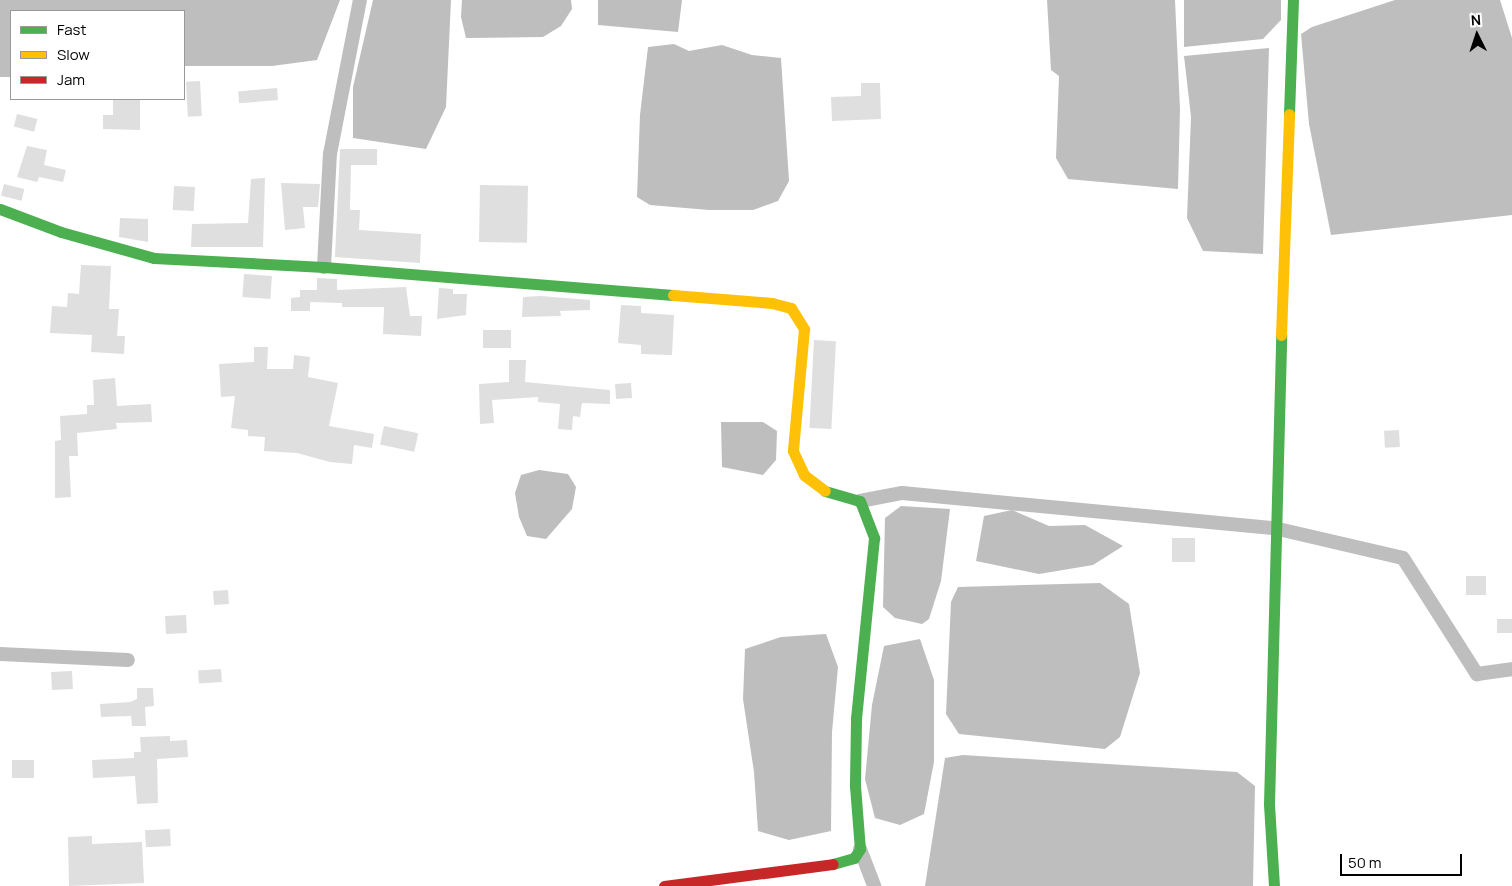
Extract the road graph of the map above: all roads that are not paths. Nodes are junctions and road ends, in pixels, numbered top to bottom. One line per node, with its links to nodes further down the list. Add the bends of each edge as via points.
1 (360, 0): 4 (street, via 330,154)
2 (1293, 0): 6 (street)
3 (0, 209): 4 (street, via 61,232 154,258)
4 (324, 267): 5 (street, via 772,303 791,308 804,329 793,451 804,475 827,492)
5 (860, 502): 6 (street, via 902,493); 10 (street, via 874,538 856,719 855,786)
6 (1274, 528): 9 (street, via 1403,558 1477,674); 13 (street, via 1269,804)
7 (0, 654): 8 (street)
8 (128, 660)
9 (1512, 669)
10 (860, 849): 11 (street, via 854,858 842,863); 12 (street)
11 (664, 886)
12 (874, 886)
13 (1274, 886)

